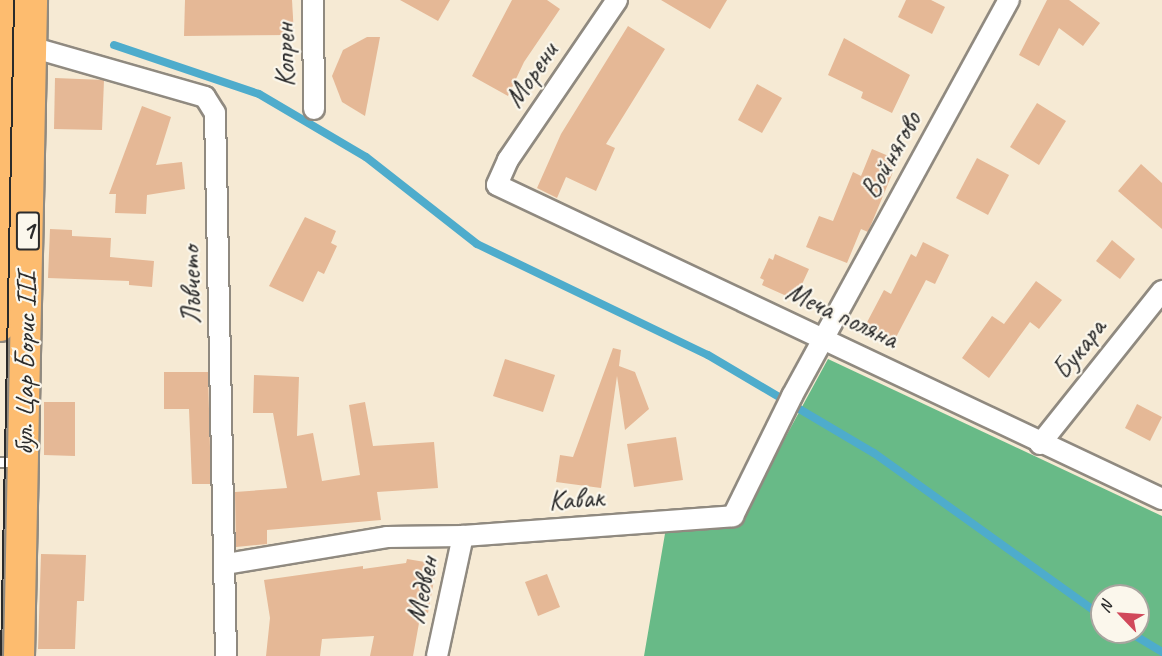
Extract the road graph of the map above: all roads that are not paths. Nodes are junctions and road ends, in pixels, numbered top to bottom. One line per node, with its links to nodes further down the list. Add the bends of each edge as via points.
1 (7, 0): 8 (main road, бул. Цар Борис III / 1)
2 (32, 0): 6 (main road, бул. Цар Борис III / 1)
3 (313, 0): 7 (street, Копрен)
4 (616, 0): 9 (street, Морени, via 508,160)
5 (1010, 0): 13 (street, Войнягово)
6 (31, 47): 15 (main road, бул. Цар Борис III / 1); 18 (street, Лъвчето, via 205,97 215,113)
7 (314, 110)
8 (2, 116): 10 (main road, бул. Цар Борис III / 1)
9 (497, 185): 13 (street, Меча поляна)
10 (1, 246): 12 (main road, бул. Цар Борис III / 1)
11 (1162, 291): 14 (street, Букара)
12 (0, 326)
13 (823, 338): 14 (street, Меча поляна); 17 (street, Кавак, via 734,516)
14 (1040, 444): 16 (street, Меча поляна)
15 (12, 462): 19 (main road, бул. Цар Борис III / 1)
16 (1162, 499)
17 (463, 536): 18 (street, Кавак, via 387,537); 21 (street, Медвен)
18 (226, 564): 20 (street, Лъвчето)
19 (19, 656)
20 (226, 656)
21 (437, 656)

